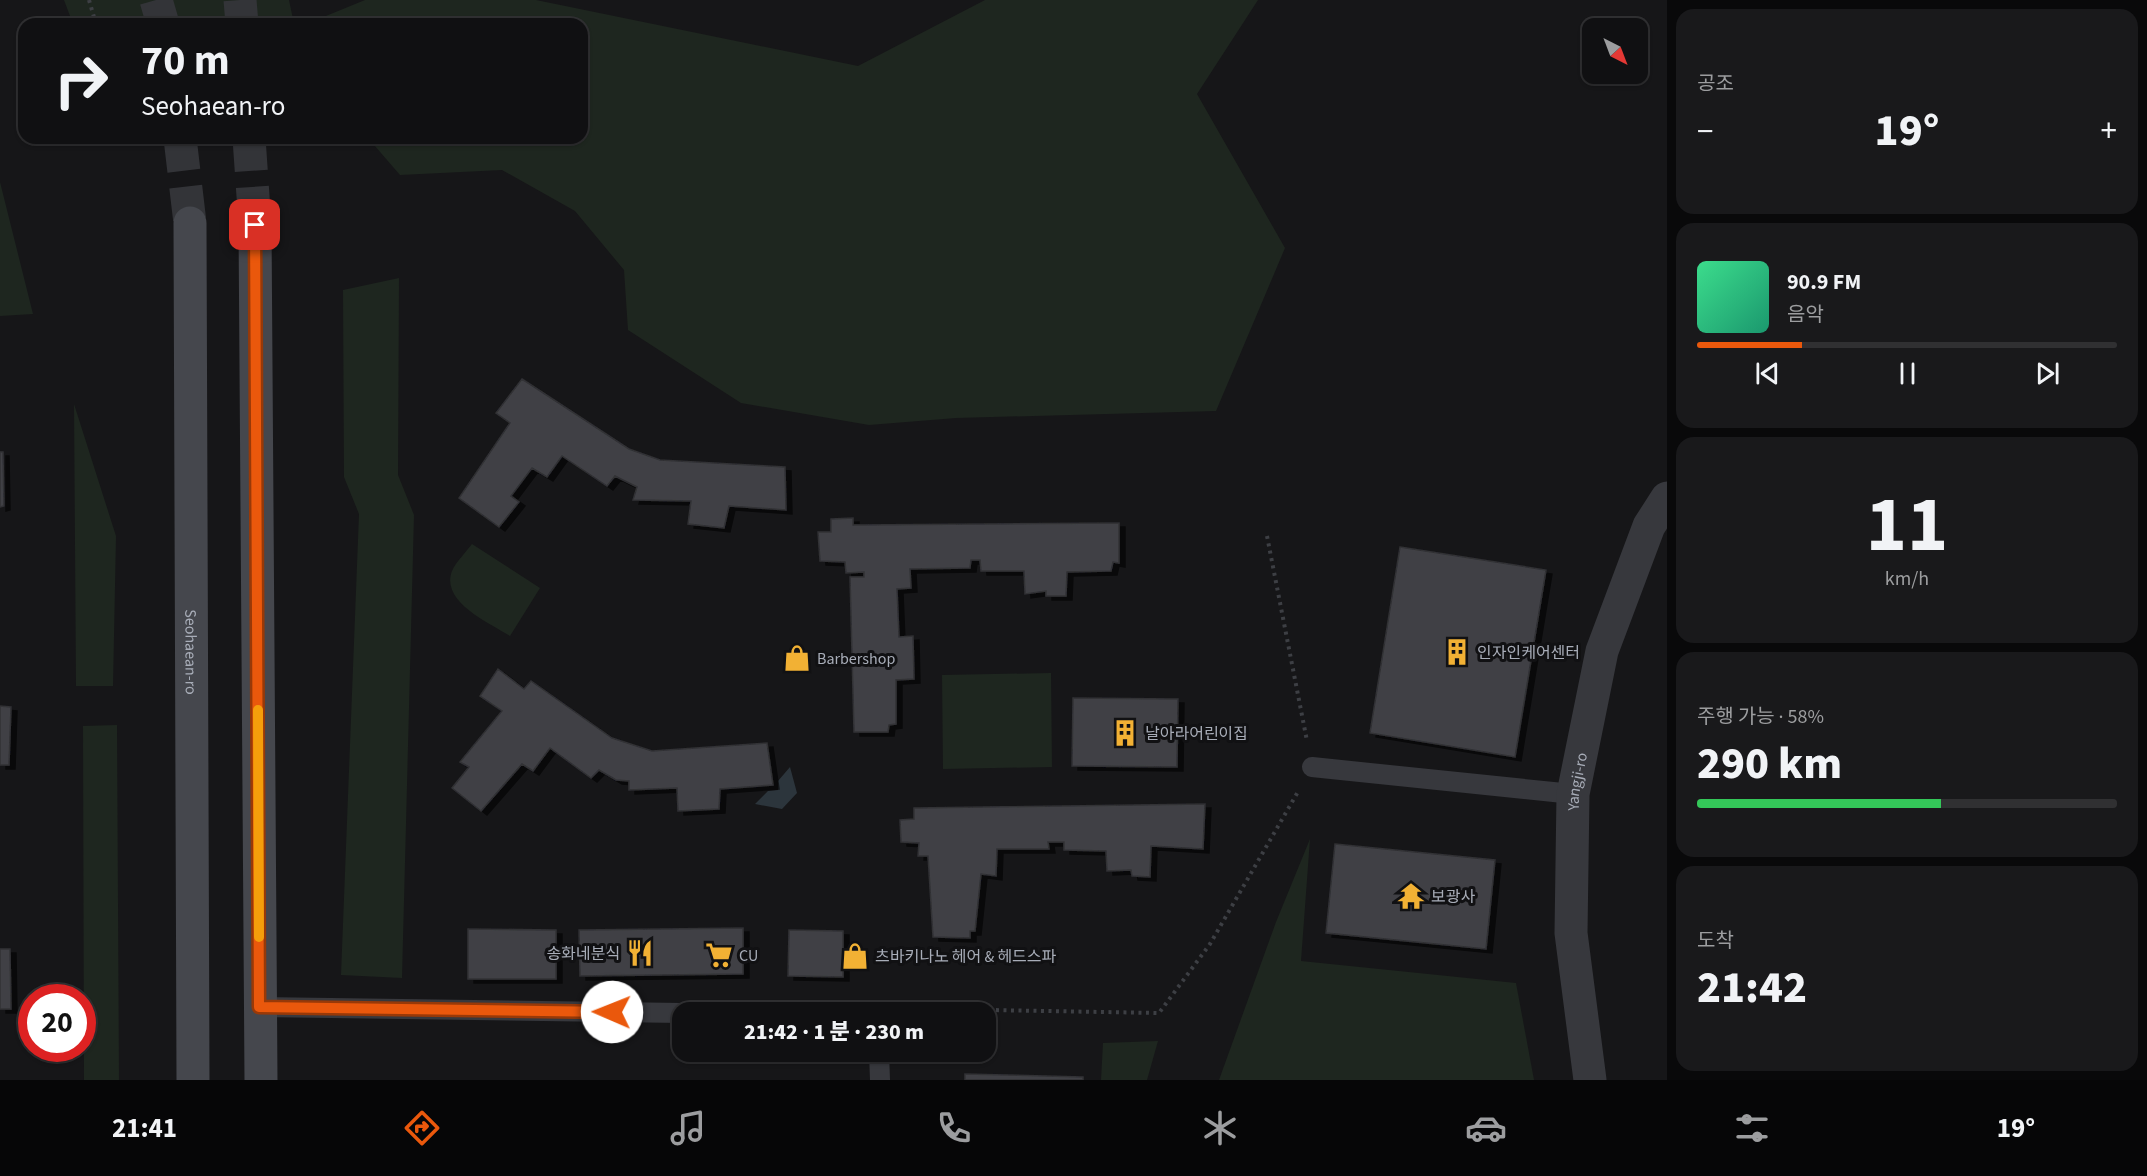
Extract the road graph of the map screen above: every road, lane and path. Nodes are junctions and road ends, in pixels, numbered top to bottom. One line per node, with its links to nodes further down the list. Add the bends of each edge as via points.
1 (89, 0): 2 (path)
2 (94, 18)
3 (190, 223): 13 (main road, Seohaean-ro)
4 (255, 225): 9 (main road)
5 (1667, 498): 8 (street, Yangji-ro, via 1649,526 1602,651)
6 (1267, 536): 7 (path)
7 (1312, 767): 8 (lane); 10 (path, via 1210,944 1159,1013)
8 (1573, 794): 16 (street, Yangji-ro, via 1571,933)
9 (259, 1007): 11 (lane); 14 (main road)
10 (996, 1010)
11 (672, 1013)
12 (879, 1062): 15 (lane)
13 (193, 1080)
14 (261, 1080)
15 (880, 1080)
16 (1590, 1080)

